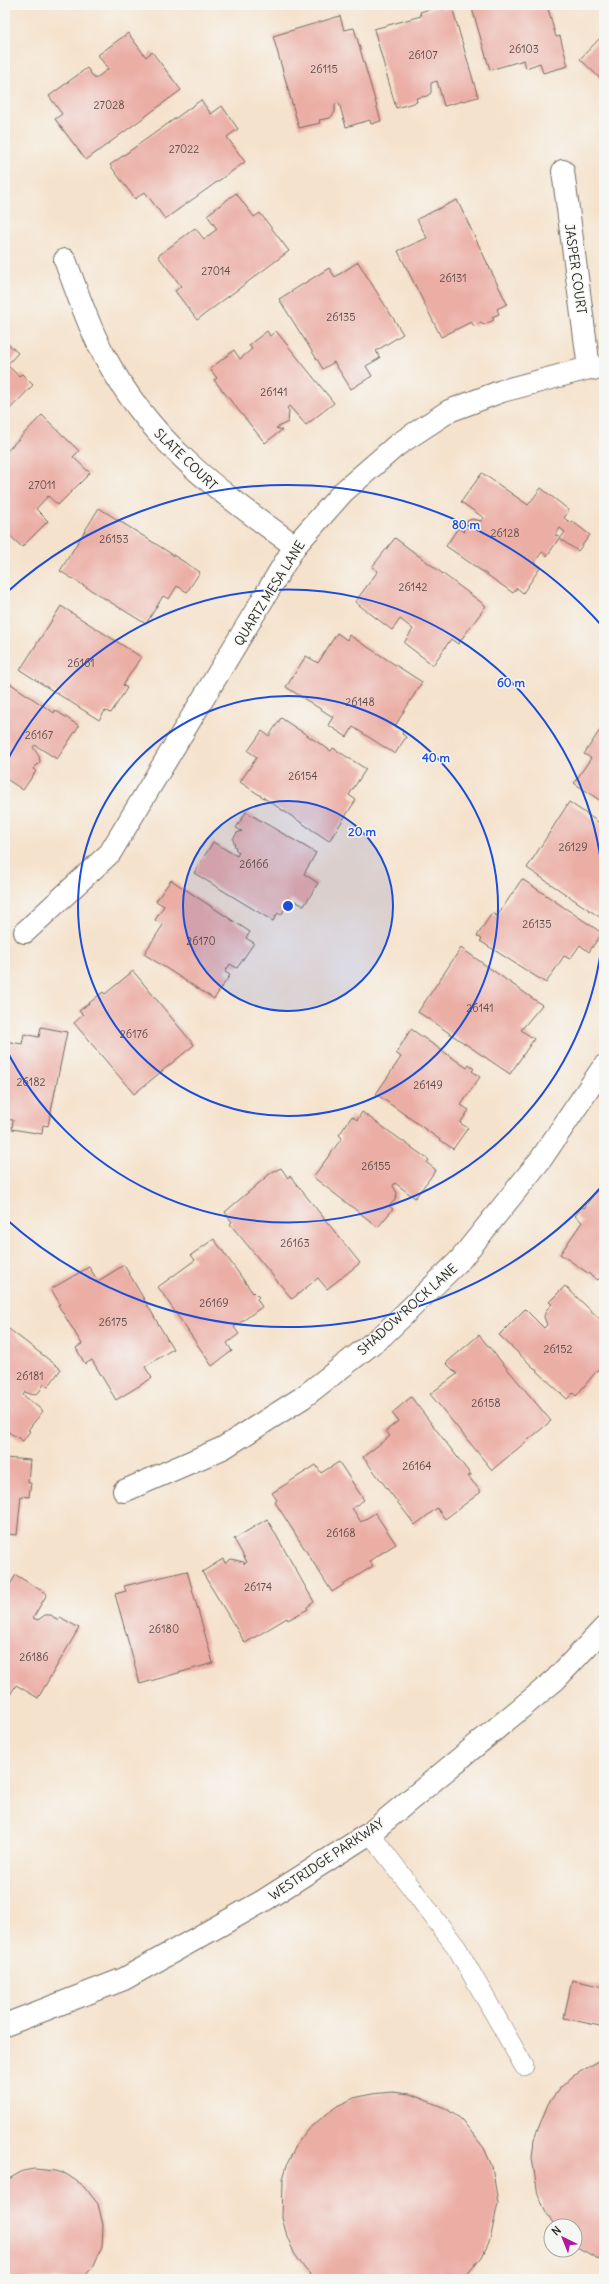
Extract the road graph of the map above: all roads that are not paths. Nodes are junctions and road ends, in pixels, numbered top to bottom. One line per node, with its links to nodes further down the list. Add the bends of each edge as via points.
1 (563, 170): 3 (street, JASPER COURT)
2 (64, 260): 4 (street, SLATE COURT, via 104,355 135,406 168,445 215,488)
3 (597, 368): 4 (street, QUARTZ MESA LANE, via 502,391 449,411 397,446 343,492)
4 (295, 546): 5 (street, QUARTZ MESA LANE, via 110,853)
5 (25, 932)
6 (604, 1066): 7 (street, SHADOW ROCK LANE, via 540,1159 460,1260 383,1335 302,1398 223,1448)
7 (124, 1491)
8 (604, 1628): 9 (street, WESTRIDGE PARKWAY, via 555,1680)
9 (370, 1833): 10 (street, WESTRIDGE PARKWAY, via 263,1902 124,1979); 11 (lane, via 457,1948)
10 (5, 2025)
11 (524, 2066)

